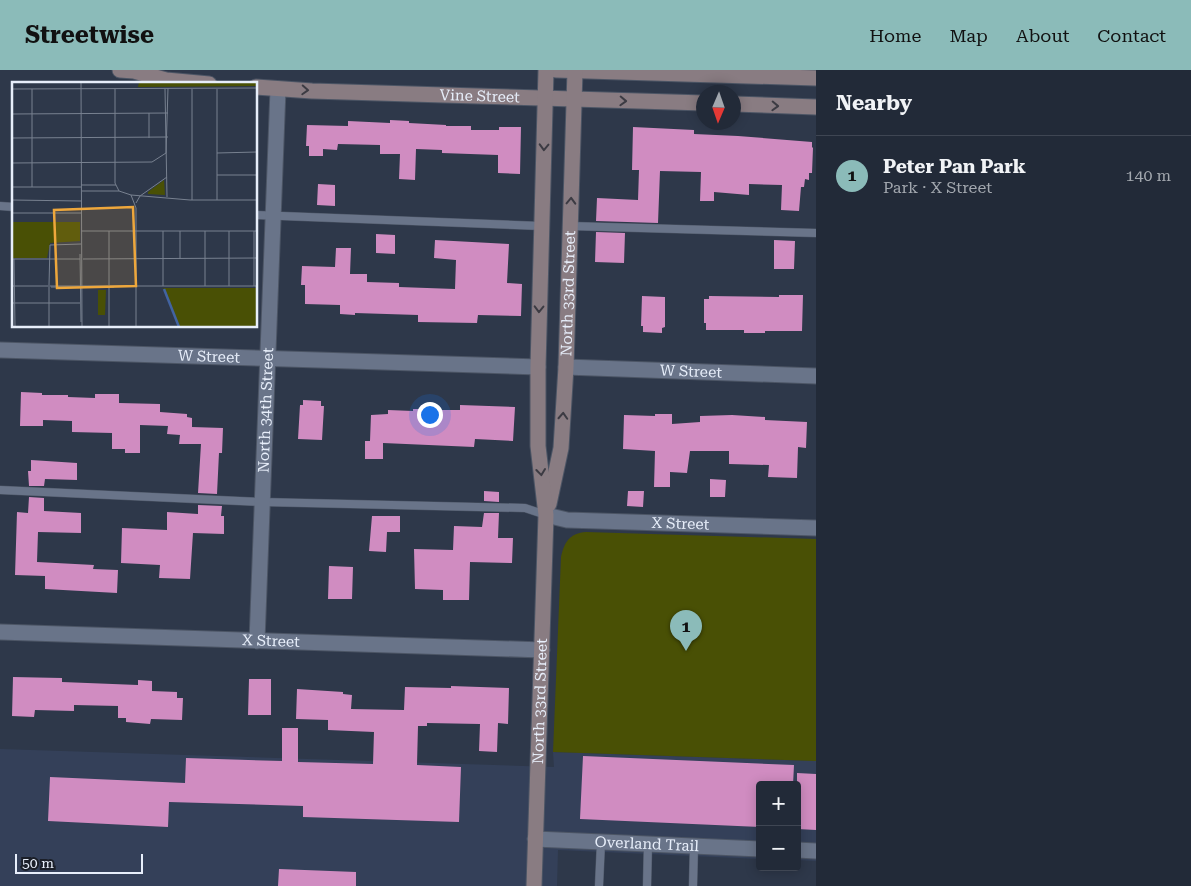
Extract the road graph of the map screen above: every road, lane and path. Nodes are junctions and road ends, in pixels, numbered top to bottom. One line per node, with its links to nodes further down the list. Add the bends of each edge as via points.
1 (120, 70): 2 (main road)
2 (135, 70): 7 (main road, via 166,80)
3 (546, 70): 10 (main road, North 33rd Street)
4 (556, 70): 5 (main road)
5 (575, 70): 6 (main road); 11 (main road, North 33rd Street)
6 (816, 78)
7 (188, 82)
8 (258, 87): 9 (main road, Vine Street)
9 (278, 89): 10 (main road, Vine Street, one-way to 10); 16 (street, North 34th Street)
10 (546, 98): 11 (main road, Vine Street); 17 (main road, North 33rd Street, one-way to 17)
11 (574, 99): 12 (main road, Vine Street, one-way to 12); 18 (main road, North 33rd Street, one-way to 11)
12 (696, 103)
13 (741, 104): 14 (main road, one-way to 14)
14 (816, 107)
15 (258, 215): 16 (lane)
16 (273, 216): 17 (lane); 21 (street, North 34th Street)
17 (541, 226): 22 (main road, North 33rd Street, one-way to 22)
18 (570, 226): 19 (lane); 23 (main road, North 33rd Street)
19 (816, 233)
20 (0, 350): 21 (street, W Street)
21 (267, 359): 22 (street, W Street); 26 (street, North 34th Street)
22 (538, 367): 27 (main road, North 33rd Street, one-way to 27, via 538,446)
23 (566, 367): 24 (street, W Street); 27 (main road, North 33rd Street, one-way to 23, via 561,448)
24 (816, 376)
25 (0, 490): 26 (lane)
26 (262, 502): 27 (lane, via 526,508); 30 (street, North 34th Street)
27 (546, 515): 28 (street, X Street, via 567,520); 31 (main road, North 33rd Street)
28 (816, 528)
29 (0, 632): 30 (street, X Street)
30 (258, 641): 31 (street, X Street)
31 (542, 650): 32 (main road, North 33rd Street)
32 (535, 839): 33 (street, Overland Trail); 39 (main road, North 33rd Street)
33 (601, 842): 34 (street, Overland Trail); 40 (lane)
34 (648, 844): 35 (street, Overland Trail); 41 (lane)
35 (694, 846): 36 (street, Overland Trail); 42 (lane)
36 (756, 849)
37 (801, 850): 38 (street)
38 (816, 851)
39 (534, 886)
40 (599, 886)
41 (647, 886)
42 (693, 886)

